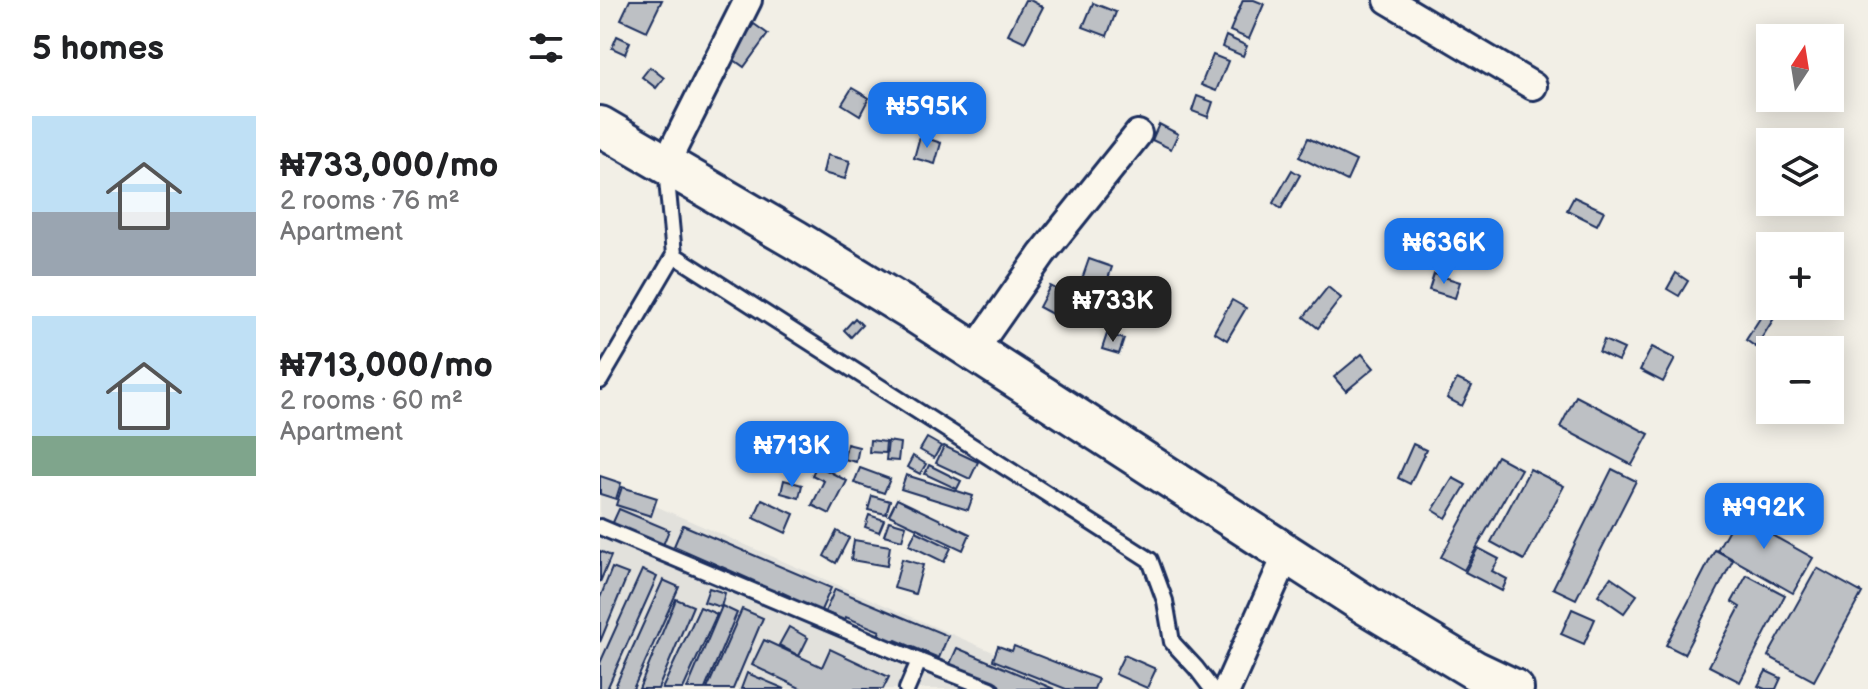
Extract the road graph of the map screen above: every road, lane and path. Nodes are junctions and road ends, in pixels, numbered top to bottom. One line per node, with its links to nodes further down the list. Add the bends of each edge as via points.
1 (748, 0): 6 (street)
2 (1388, 0): 3 (street)
3 (1533, 86)
4 (600, 126): 6 (main road)
5 (1138, 134): 8 (street, via 1042,254)
6 (665, 165): 7 (lane); 8 (main road)
7 (674, 255): 9 (lane); 15 (lane, via 1150,560 1172,642)
8 (974, 351): 11 (main road)
9 (600, 381)
10 (600, 527): 12 (lane)
11 (1287, 554): 16 (street); 17 (main road, via 1464,664)
12 (919, 661): 13 (lane); 14 (lane)
13 (907, 689)
14 (991, 689)
15 (1212, 689)
16 (1227, 689)
17 (1514, 689)

